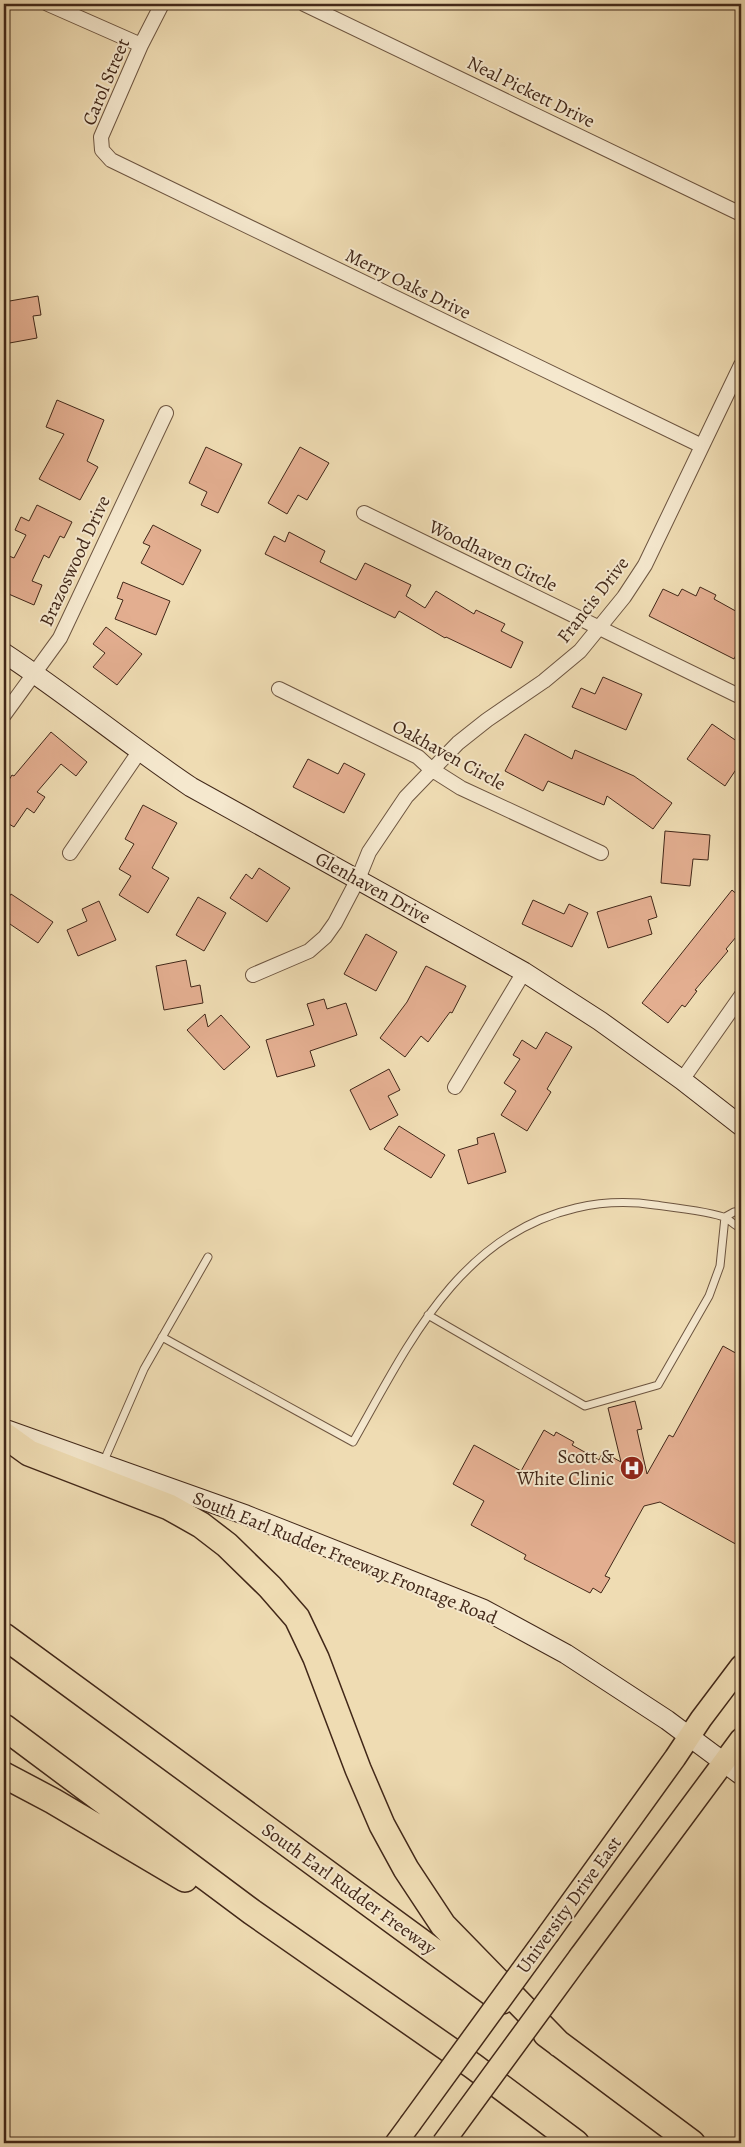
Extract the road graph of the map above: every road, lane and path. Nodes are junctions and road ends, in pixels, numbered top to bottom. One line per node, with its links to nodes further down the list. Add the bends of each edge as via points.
1 (48, 4): 4 (street)
2 (162, 4): 4 (street, Carol Street)
3 (304, 4): 6 (street, Neal Pickett Drive)
4 (141, 45): 5 (street, Carol Street, via 101,137)
5 (102, 150): 9 (street, Merry Oaks Drive, via 110,160 126,169)
6 (741, 214)
7 (741, 365): 9 (street, Francis Drive)
8 (166, 413): 13 (street, Brazoswood Drive, via 60,638)
9 (702, 446): 11 (street, Francis Drive, via 645,565)
10 (364, 513): 11 (street, Woodhaven Circle)
11 (599, 628): 15 (street, Woodhaven Circle); 18 (street, Francis Drive, via 580,651 458,743)
12 (4, 653): 13 (street, Glenhaven Drive)
13 (35, 674): 16 (street, Brazoswood Drive); 17 (street, Glenhaven Drive)
14 (279, 690): 18 (street, Oakhaven Circle, via 418,757)
15 (741, 697)
16 (4, 715)
17 (139, 752): 20 (street); 21 (street, Glenhaven Drive, via 191,787)
18 (431, 769): 19 (street, Oakhaven Circle, via 461,788); 21 (street, Francis Drive, via 382,831)
19 (601, 853)
20 (70, 854)
21 (358, 879): 22 (street, Glenhaven Drive); 23 (street, Francis Drive, via 335,923 320,942 309,951)
22 (524, 972): 25 (street, Glenhaven Drive); 26 (street)
23 (253, 975)
24 (741, 996): 25 (street)
25 (682, 1080): 27 (street, Glenhaven Drive)
26 (455, 1087)
27 (741, 1126)
28 (741, 1210): 29 (lane)
29 (725, 1217): 30 (lane); 32 (lane, via 615,1202 542,1218 515,1231 470,1265); 32 (lane, via 720,1266 710,1296 658,1385 584,1406)
30 (741, 1228)
31 (208, 1257): 33 (lane)
32 (428, 1315): 33 (lane, via 353,1442)
33 (162, 1337): 36 (lane, via 133,1391)
34 (4, 1429): 36 (street, South Earl Rudder Freeway Frontage Road)
35 (4, 1435): 46 (highway, via 30,1453 169,1507 201,1525 227,1545 270,1587 297,1618 382,1825 406,1869 444,1924)
36 (102, 1466): 40 (street, South Earl Rudder Freeway Frontage Road, via 246,1515 483,1609 566,1654)
37 (4, 1636): 46 (highway, South Earl Rudder Freeway)
38 (741, 1666): 40 (main road, University Drive East)
39 (4, 1727): 45 (highway)
40 (689, 1736): 42 (street, South Earl Rudder Freeway Frontage Road); 47 (main road, University Drive East, bridge)
41 (741, 1739): 42 (main road, University Drive East)
42 (724, 1762): 44 (street, South Earl Rudder Freeway Frontage Road); 48 (main road, University Drive East, bridge)
43 (4, 1775): 45 (highway, via 188,1881)
44 (741, 1775)
45 (252, 1912): 49 (highway, via 473,2066)
46 (559, 2044): 50 (highway, South Earl Rudder Freeway)
47 (396, 2143)
48 (443, 2143)
49 (576, 2143)
50 (692, 2143)

